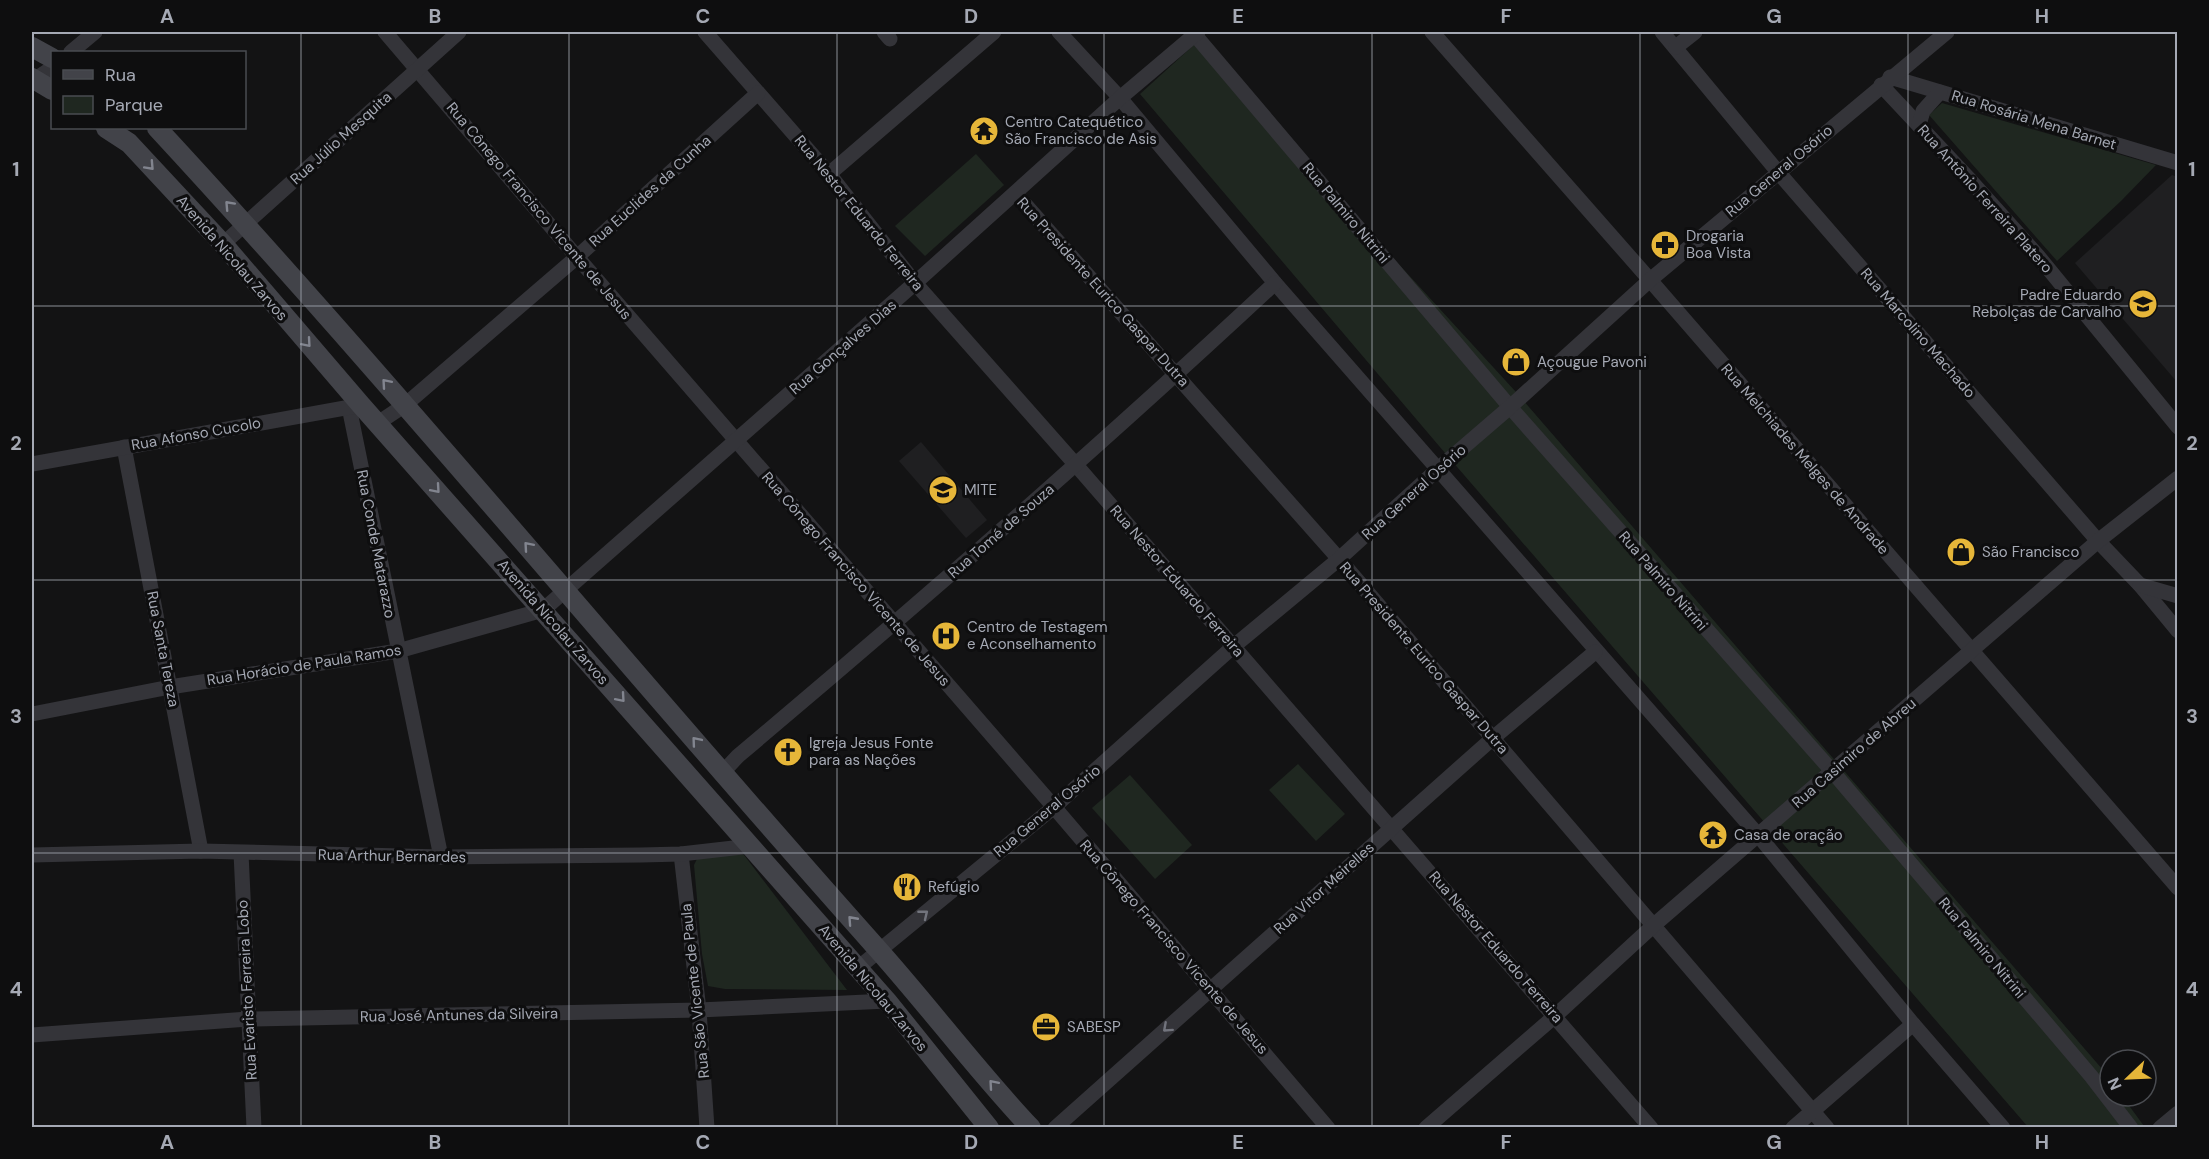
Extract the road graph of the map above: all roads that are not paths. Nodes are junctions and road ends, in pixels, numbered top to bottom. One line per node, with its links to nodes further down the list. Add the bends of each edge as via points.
1 (95, 32): 14 (street)
2 (385, 32): 16 (street, Rua Cônego Francisco Vicente de Jesus)
3 (459, 32): 16 (street, Rua Júlio Mesquita)
4 (705, 32): 22 (street, Rua Nestor Eduardo Ferreira)
5 (994, 32): 29 (street)
6 (1059, 32): 23 (street)
7 (1432, 32): 34 (street, Rua Melchiades Melges de Andrade)
8 (1662, 32): 13 (street, Rua Marcolino Machado)
9 (1695, 32): 13 (street)
10 (1947, 32): 19 (street, Rua General Osório)
11 (1197, 33): 23 (street, Rua Gonçalves Dias); 40 (street, Rua Palmiro Nitrini)
12 (32, 47): 15 (main road)
13 (1676, 47): 28 (street, Rua Marcolino Machado)
14 (72, 51)
15 (51, 57)
16 (417, 68): 31 (street, Rua Júlio Mesquita); 33 (street, Rua Cônego Francisco Vicente de Jesus)
17 (51, 69): 18 (street)
18 (33, 79): 20 (main road)
19 (1886, 81): 21 (street, Rua Rosária Mena Barnet); 24 (street, Rua Antônio Ferreira Platero); 28 (street, Rua General Osório)
20 (51, 89)
21 (1940, 92): 24 (street, via 1923,111); 27 (street, Rua Rosária Mena Barnet)
22 (758, 93): 29 (street, Rua Nestor Eduardo Ferreira); 33 (street, Rua Euclides da Cunha)
23 (1120, 98): 30 (street, Rua Gonçalves Dias); 36 (street)
24 (1919, 124): 42 (street, Rua Antônio Ferreira Platero, via 2038,256)
25 (108, 129): 32 (main road, Avenida Nicolau Zarvos, one-way to 32, via 129,143)
26 (158, 129): 31 (main road, Avenida Nicolau Zarvos, one-way to 26)
27 (2178, 163)
28 (1778, 172): 34 (street, Rua General Osório); 49 (street, Rua Marcolino Machado)
29 (829, 174): 35 (street, Rua Nestor Eduardo Ferreira)
30 (1015, 193): 35 (street, Rua Gonçalves Dias); 37 (street, Rua Presidente Eurico Gaspar Dutra)
31 (246, 224): 32 (street, Rua Júlio Mesquita); 38 (main road, Avenida Nicolau Zarvos, one-way to 31)
32 (223, 244): 39 (main road, Avenida Nicolau Zarvos, one-way to 39)
33 (577, 256): 38 (street, Rua Euclides da Cunha); 43 (street, Rua Cônego Francisco Vicente de Jesus)
34 (1650, 280): 40 (street, Rua General Osório); 60 (street, Rua Melchiades Melges de Andrade)
35 (915, 283): 43 (street, Rua Gonçalves Dias); 46 (street, Rua Nestor Eduardo Ferreira)
36 (1275, 283): 37 (street, Rua Tomé de Souza); 47 (street)
37 (1177, 375): 46 (street, Rua Tomé de Souza); 50 (street, Rua Presidente Eurico Gaspar Dutra)
38 (405, 405): 41 (street, Rua Euclides da Cunha); 52 (main road, Avenida Nicolau Zarvos, one-way to 38)
39 (355, 406): 41 (main road, Avenida Nicolau Zarvos); 44 (street, Rua Afonso Cucolo); 58 (street, Rua Conde Matarazzo)
40 (1510, 407): 47 (street, Rua General Osório); 64 (street, Rua Palmiro Nitrini)
41 (378, 423): 54 (main road, Avenida Nicolau Zarvos, one-way to 54)
42 (2178, 427)
43 (736, 440): 52 (street, Rua Gonçalves Dias); 55 (street, Rua Cônego Francisco Vicente de Jesus)
44 (123, 447): 45 (street, Rua Afonso Cucolo); 61 (street, Rua Santa Tereza)
45 (32, 464)
46 (1076, 465): 55 (street, Rua Tomé de Souza); 57 (street, Rua Nestor Eduardo Ferreira)
47 (1438, 469): 50 (street, Rua General Osório); 59 (street)
48 (2178, 478): 49 (street, Rua Casimiro de Abreu)
49 (2098, 542): 51 (street, Rua Marcolino Machado); 60 (street, Rua Casimiro de Abreu)
50 (1339, 559): 57 (street, Rua General Osório); 63 (street, Rua Presidente Eurico Gaspar Dutra)
51 (2140, 585): 53 (street); 56 (street, Rua Marcolino Machado)
52 (567, 590): 54 (street, Rua Horácio de Paula Ramos); 65 (main road, Avenida Nicolau Zarvos, one-way to 52)
53 (2178, 596)
54 (543, 610): 58 (street, Rua Horácio de Paula Ramos); 66 (main road, Avenida Nicolau Zarvos, one-way to 66)
55 (895, 624): 65 (street, Rua Tomé de Souza); 67 (street, Rua Cônego Francisco Vicente de Jesus)
56 (2178, 631)
57 (1234, 646): 67 (street, Rua General Osório); 68 (street, Rua Nestor Eduardo Ferreira)
58 (398, 651): 61 (street, Rua Horácio de Paula Ramos); 75 (street, Rua Conde Matarazzo)
59 (1595, 652): 63 (street, Rua Vitor Meirelles); 69 (street)
60 (1972, 652): 64 (street, Rua Casimiro de Abreu); 76 (street, Rua Melchiades Melges de Andrade)
61 (170, 687): 62 (street, Rua Horácio de Paula Ramos); 71 (street, Rua Santa Tereza)
62 (32, 714)
63 (1493, 738): 68 (street, Rua Vitor Meirelles); 77 (street, Rua Presidente Eurico Gaspar Dutra)
64 (1832, 771): 69 (street, Rua Casimiro de Abreu); 100 (street, Rua Palmiro Nitrini)
65 (723, 772): 66 (main road); 78 (main road, Avenida Nicolau Zarvos, one-way to 65)
66 (704, 792): 70 (main road, Avenida Nicolau Zarvos)
67 (1054, 807): 78 (street, Rua General Osório, one-way to 67); 80 (street, Rua Cônego Francisco Vicente de Jesus)
68 (1392, 828): 80 (street, Rua Vitor Meirelles); 83 (street, Rua Nestor Eduardo Ferreira)
69 (1758, 835): 77 (street, Rua Casimiro de Abreu); 85 (street)
70 (752, 846): 74 (street, Rua Arthur Bernardes); 79 (main road, Avenida Nicolau Zarvos)
71 (201, 851): 72 (street, Rua Arthur Bernardes); 73 (street, Rua Arthur Bernardes)
72 (241, 853): 75 (street, Rua Arthur Bernardes); 84 (street, Rua Evaristo Ferreira Lobo)
73 (32, 855)
74 (681, 855): 75 (street, Rua Arthur Bernardes); 82 (street, Rua São Vicente de Paula)
75 (441, 857)
76 (2178, 888)
77 (1654, 925): 83 (street, Rua Casimiro de Abreu); 87 (street, Rua Presidente Eurico Gaspar Dutra)
78 (879, 950): 79 (street, Rua General Osório); 92 (main road, Avenida Nicolau Zarvos, one-way to 78)
79 (858, 968): 81 (main road, Avenida Nicolau Zarvos)
80 (1210, 989): 93 (street, Rua Vitor Meirelles, one-way to 93); 94 (street, Rua Cônego Francisco Vicente de Jesus)
81 (887, 1001): 82 (street, Rua José Antunes da Silveira); 91 (main road, Avenida Nicolau Zarvos)
82 (699, 1010): 84 (street, Rua José Antunes da Silveira); 90 (street, Rua São Vicente de Paula)
83 (1555, 1016): 95 (street, Rua Casimiro de Abreu); 96 (street, Rua Nestor Eduardo Ferreira)
84 (248, 1020): 86 (street, Rua José Antunes da Silveira); 89 (street, Rua Evaristo Ferreira Lobo)
85 (1913, 1024): 87 (street); 99 (street)
86 (32, 1035)
87 (1813, 1111): 97 (street); 98 (street, Rua Presidente Eurico Gaspar Dutra)
88 (2178, 1113): 101 (street)
89 (254, 1128)
90 (707, 1128)
91 (989, 1128)
92 (1031, 1128)
93 (1055, 1128)
94 (1328, 1128)
95 (1426, 1128)
96 (1651, 1128)
97 (1793, 1128)
98 (1827, 1128)
99 (2003, 1128)
100 (2131, 1128)
101 (2160, 1128)

